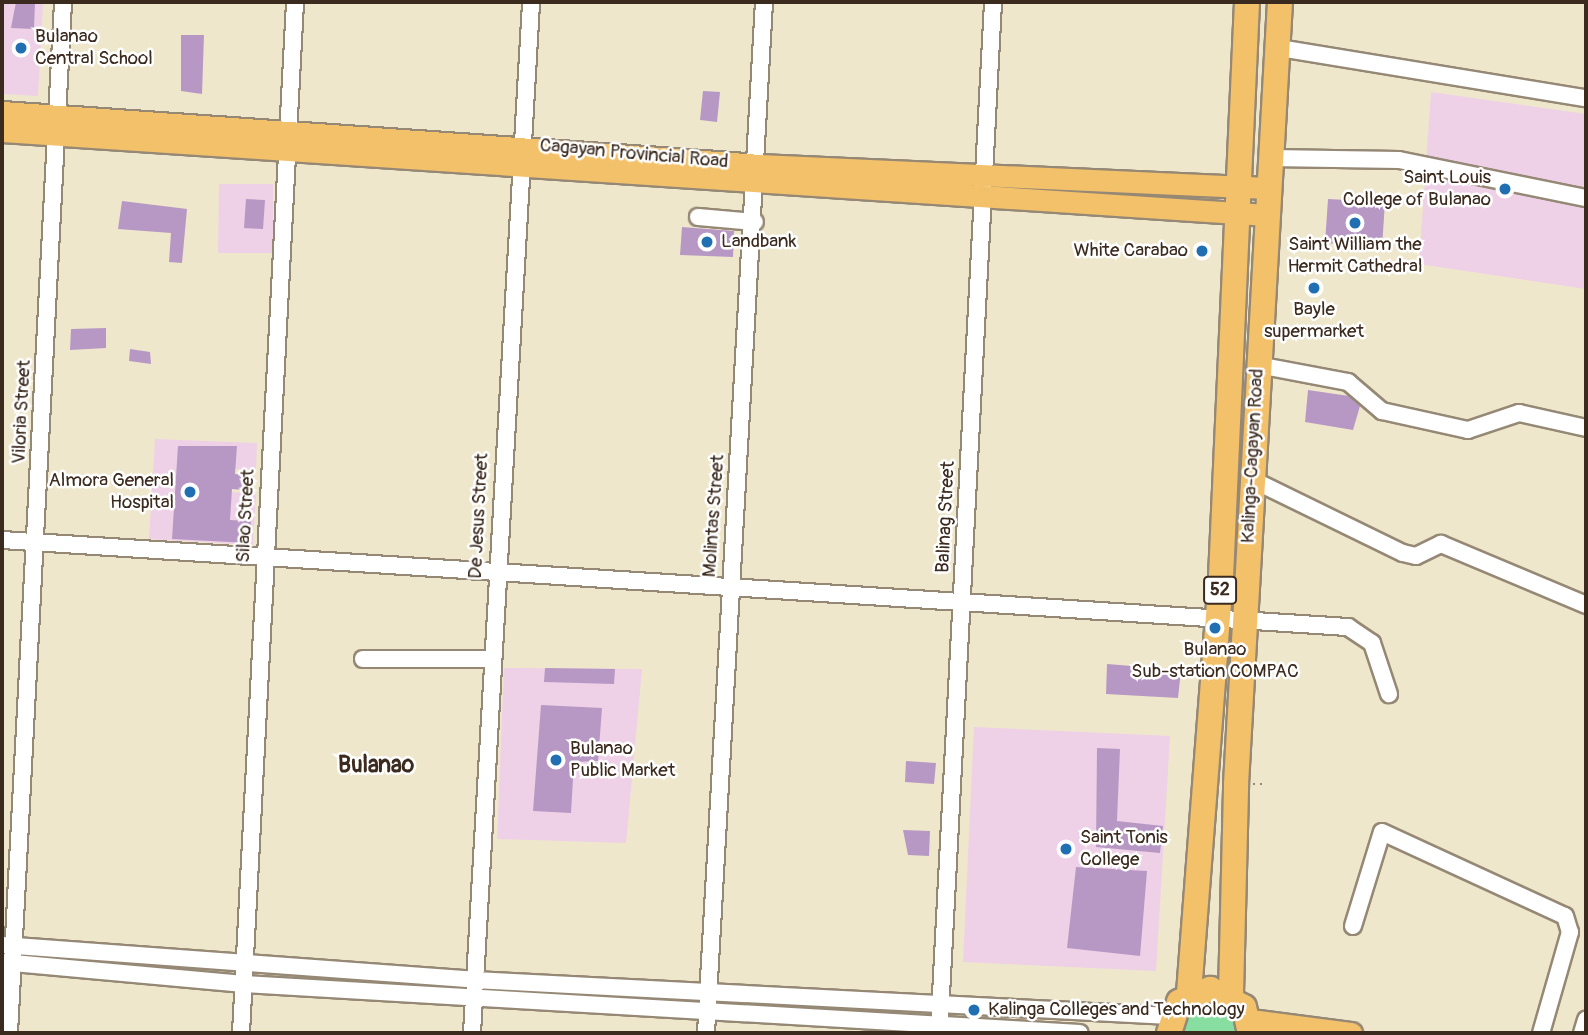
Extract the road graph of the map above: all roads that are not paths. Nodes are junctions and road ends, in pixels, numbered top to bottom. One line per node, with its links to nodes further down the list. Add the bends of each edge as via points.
1 (63, 2): 11 (street, Viloria Street)
2 (295, 2): 13 (street, Silao Street)
3 (531, 2): 14 (street, De Jesus Street)
4 (765, 2): 16 (street, Molintas Street)
5 (993, 2): 18 (street, Balinag Street)
6 (1247, 2): 19 (highway, Kalinga-Cagayan Road / 52)
7 (1280, 2): 8 (highway, Kalinga-Cagayan Road / 52)
8 (1279, 48): 9 (street); 15 (highway, Kalinga-Cagayan Road / 52)
9 (1586, 98)
10 (2, 112): 11 (main road, Cagayan Provincial Road)
11 (57, 124): 12 (main road, Cagayan Provincial Road); 13 (main road, Cagayan Provincial Road); 31 (street, Viloria Street)
12 (2, 131)
13 (287, 142): 14 (main road, Cagayan Provincial Road); 32 (street, Silao Street)
14 (519, 154): 16 (main road, Cagayan Provincial Road); 33 (street, De Jesus Street)
15 (1270, 158): 20 (highway, Kalinga-Cagayan Road / 52); 21 (street, via 1399,160)
16 (758, 175): 18 (main road, Cagayan Provincial Road); 26 (street, Molintas Street)
17 (1135, 180): 18 (main road, Cagayan Provincial Road); 19 (main road, Cagayan Provincial Road); 22 (main road)
18 (982, 186): 22 (main road, Cagayan Provincial Road); 35 (street, Balinag Street)
19 (1240, 186): 20 (main road, Cagayan Provincial Road); 23 (highway, Kalinga-Cagayan Road / 52)
20 (1268, 188): 24 (highway, Kalinga-Cagayan Road / 52)
21 (1586, 198)
22 (1134, 207): 23 (main road, Cagayan Provincial Road)
23 (1239, 214): 24 (main road, Cagayan Provincial Road); 37 (highway, Kalinga-Cagayan Road / 52)
24 (1267, 215): 27 (highway, Kalinga-Cagayan Road / 52)
25 (698, 217): 26 (street)
26 (755, 222): 34 (street, Molintas Street)
27 (1258, 365): 28 (street, via 1348,382 1382,411 1468,430 1519,413); 29 (highway, Kalinga-Cagayan Road / 52)
28 (1586, 428)
29 (1251, 479): 36 (street, via 1402,553 1421,555 1441,544); 38 (highway, Kalinga-Cagayan Road / 52)
30 (2, 540): 31 (street)
31 (37, 542): 32 (street); 43 (street, Viloria Street)
32 (265, 554): 33 (street); 45 (street, Silao Street)
33 (497, 571): 34 (street); 40 (street, De Jesus Street)
34 (730, 589): 35 (street); 48 (street, Molintas Street)
35 (963, 601): 37 (street); 52 (street, Balinag Street)
36 (1586, 605)
37 (1218, 617): 38 (street); 49 (highway, Kalinga-Cagayan Road / 52)
38 (1244, 617): 41 (street, via 1359,632 1372,643); 50 (highway, Kalinga-Cagayan Road / 52)
39 (363, 659): 40 (street)
40 (491, 659): 46 (street, De Jesus Street)
41 (1389, 694)
42 (1353, 926): 64 (street, via 1382,832 1565,916 1570,932)
43 (8, 945): 44 (street, Viloria Street); 45 (street)
44 (8, 962): 47 (street); 58 (street, Viloria Street)
45 (245, 965): 46 (street); 47 (street, Silao Street)
46 (474, 980): 48 (street); 51 (street, De Jesus Street)
47 (244, 984): 51 (street); 59 (street, Silao Street)
48 (710, 988): 52 (street); 53 (street, Molintas Street)
49 (1189, 993): 50 (highway); 55 (highway)
50 (1231, 994): 56 (highway)
51 (473, 998): 53 (street); 60 (street, De Jesus Street)
52 (940, 1001): 55 (street); 57 (street, Balinag Street)
53 (707, 1008): 57 (street); 61 (street, Molintas Street)
54 (1586, 1020): 65 (street)
55 (1170, 1025)
56 (1251, 1027): 63 (main road)
57 (939, 1029): 62 (street)
58 (9, 1033)
59 (241, 1033)
60 (472, 1033)
61 (706, 1033)
62 (1080, 1033)
63 (1351, 1033)
64 (1541, 1033)
65 (1582, 1033)

